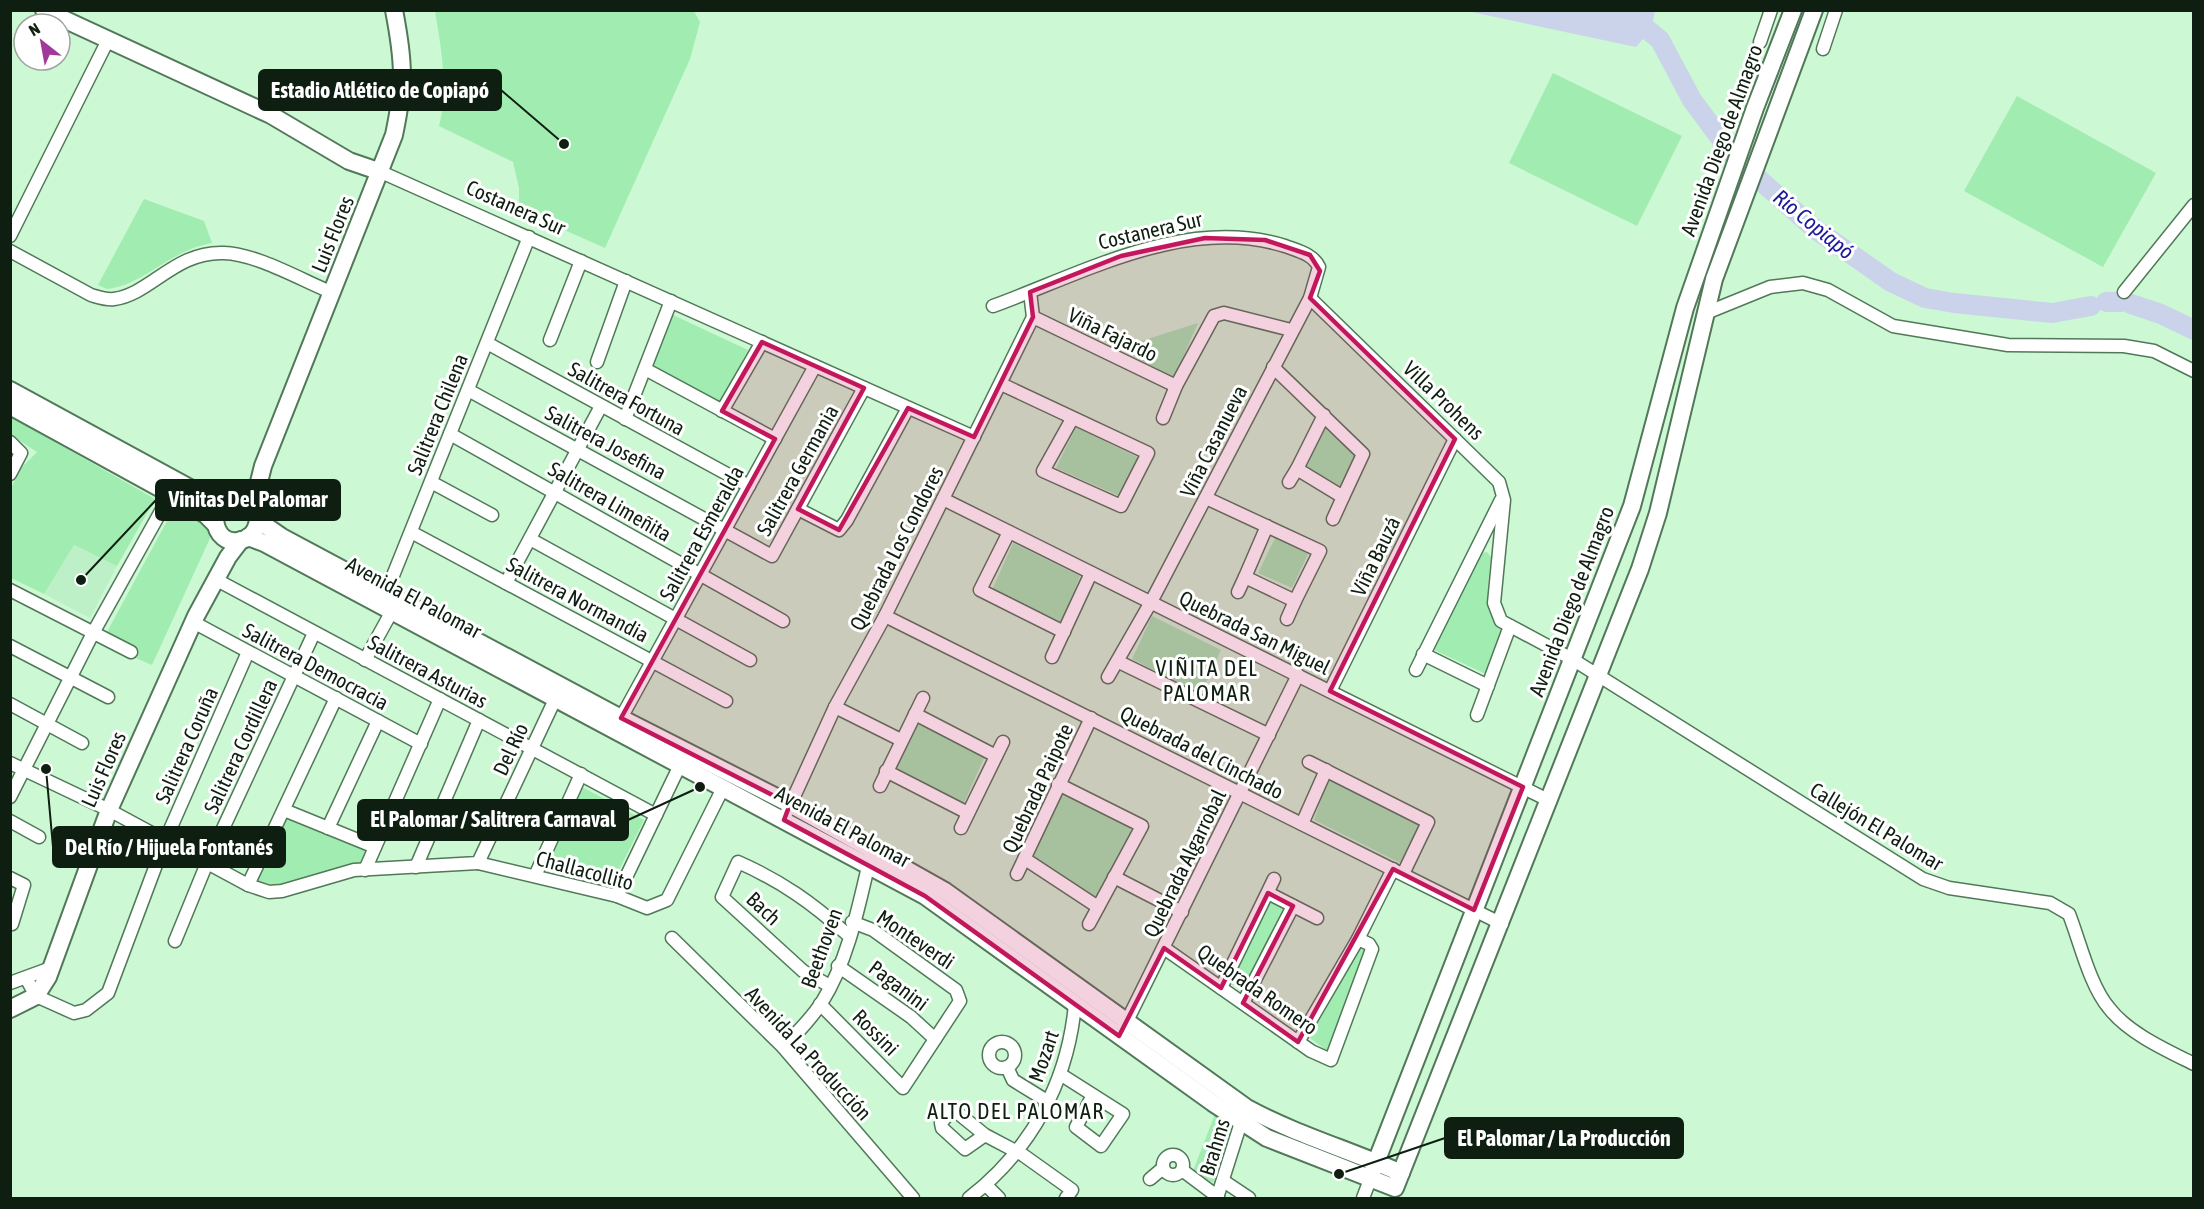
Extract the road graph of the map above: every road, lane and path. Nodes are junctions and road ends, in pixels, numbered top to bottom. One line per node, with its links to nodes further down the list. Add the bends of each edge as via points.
1 (44, 10): 7 (street, Costanera Sur)
2 (394, 10): 10 (street, Luis Flores, via 404,67 402,93 394,135)
3 (1771, 10): 8 (street)
4 (1792, 10): 70 (street, Avenida Diego de Almagro, via 1671,353)
5 (1814, 10): 23 (street, Avenida Diego de Almagro, via 1738,211)
6 (1836, 10): 9 (street)
7 (108, 40): 10 (street, Costanera Sur, via 270,115 350,161); 12 (street)
8 (1760, 42)
9 (1823, 49)
10 (381, 172): 13 (street, Costanera Sur); 19 (street, Luis Flores)
11 (2193, 205): 17 (street)
12 (10, 236)
13 (529, 237): 15 (street, Costanera Sur); 28 (street, Salitrera Chilena)
14 (10, 251): 19 (street, via 104,299 134,292 182,262 224,253 248,258)
15 (581, 261): 16 (street, Costanera Sur); 26 (street)
16 (626, 281): 21 (street, Costanera Sur); 29 (street)
17 (2124, 291)
18 (1030, 292): 20 (street, Costanera Sur, via 1121,256 1179,243 1234,237 1264,240 1310,255 1320,271); 22 (street, Costanera Sur); 24 (street)
19 (333, 293): 53 (street, Luis Flores)
20 (1310, 298): 25 (street, Viña Casanueva); 50 (street, Villa Prohens)
21 (671, 301): 27 (street, Costanera Sur); 32 (street)
22 (993, 306)
23 (1706, 313): 33 (street, via 1770,287 1803,283 1828,290 1893,326 2008,345 2124,346 2154,351); 73 (street, Avenida Diego de Almagro)
24 (1033, 317): 34 (street, Quebrada Los Condores); 35 (street, Viña Fajardo)
25 (1292, 330): 31 (street, Viña Casanueva); 35 (street, Viña Fajardo, via 1224,313 1214,315)
26 (550, 340)
27 (762, 342): 30 (street, Costanera Sur); 42 (street)
28 (487, 343): 38 (street, Salitrera Chilena); 40 (street, Salitrera Fortuna)
29 (597, 362)
30 (815, 366): 36 (street, Costanera Sur); 49 (street, Salitrera Esmeralda)
31 (1272, 367): 43 (street); 64 (street, Viña Casanueva)
32 (645, 369): 42 (street); 45 (street)
33 (2193, 371)
34 (1000, 384): 46 (street); 48 (street, Quebrada Los Condores)
35 (1176, 386): 44 (street, Viña Fajardo)
36 (864, 388): 41 (street, Costanera Sur); 66 (street, Salitrera Germania)
37 (10, 390): 63 (street, via 201,494)
38 (468, 390): 47 (street, Salitrera Chilena); 52 (street, Salitrera Josefina)
39 (10, 406): 60 (street)
40 (601, 406): 45 (street, Salitrera Fortuna); 52 (street)
41 (908, 408): 48 (street, Costanera Sur); 66 (street, via 839,530)
42 (722, 411): 49 (street)
43 (1324, 415): 54 (street); 62 (street, via 1363,454)
44 (1163, 418)
45 (625, 419): 58 (street, Salitrera Fortuna)
46 (1072, 419): 46 (street, via 1148,453 1121,507 1043,471)
47 (450, 434): 56 (street, Salitrera Chilena); 59 (street, Salitrera Limeñita)
48 (974, 437): 65 (street, Quebrada Los Condores)
49 (775, 439): 58 (street, Salitrera Esmeralda)
50 (1455, 439): 61 (street, Villa Prohens, via 1499,482); 117 (street, Viña Bauzá)
51 (10, 442): 55 (street, via 21,453)
52 (578, 449): 59 (street); 74 (street, Salitrera Josefina)
53 (263, 466): 63 (street, Luis Flores, via 250,487); 67 (street, Luis Flores, via 256,490)
54 (1297, 469): 57 (street); 62 (street)
55 (10, 474)
56 (431, 482): 68 (street); 75 (street, Salitrera Chilena)
57 (1289, 482)
58 (749, 486): 74 (street, Salitrera Esmeralda)
59 (555, 492): 78 (street); 82 (street, Salitrera Limeñita)
60 (170, 495): 72 (street, via 206,514); 98 (street)
61 (1503, 496): 79 (street); 80 (street)
62 (1343, 497): 69 (street)
63 (232, 498): 67 (street, via 247,499); 72 (street, via 217,509)
64 (1206, 498): 71 (street); 89 (street, Viña Casanueva)
65 (943, 499): 76 (street, Quebrada San Miguel); 91 (street, Quebrada Los Condores)
66 (798, 508): 74 (street, Salitrera Germania, via 772,556)
67 (257, 513): 77 (street, via 256,530); 90 (street, Avenida El Palomar, via 273,532)
68 (492, 515)
69 (1333, 519)
70 (1627, 519): 73 (street); 105 (street, Avenida Diego de Almagro)
71 (1267, 526): 83 (street); 88 (street, via 1320,551)
72 (216, 527): 77 (street, via 229,540); 93 (street, Luis Flores, via 217,552)
73 (1653, 528): 114 (street, Avenida Diego de Almagro)
74 (725, 529): 82 (street, Salitrera Esmeralda)
75 (411, 532): 85 (street, Salitrera Normandia); 90 (street, Salitrera Chilena)
76 (1009, 532): 81 (street, Quebrada San Miguel); 97 (street, via 980,590)
77 (244, 539): 84 (street, Luis Flores, via 234,546); 90 (street, Avenida El Palomar, via 264,543)
78 (530, 539): 85 (street); 92 (street)
79 (1478, 547): 80 (street, via 1484,545); 103 (street)
80 (1499, 551): 96 (street, via 1494,603 1501,621)
81 (1091, 573): 89 (street, Quebrada San Miguel); 97 (street)
82 (700, 574): 92 (street, Salitrera Esmeralda); 95 (street, Salitrera Limeñita)
83 (1245, 577): 87 (street); 88 (street)
84 (215, 579): 93 (street, Luis Flores); 99 (street, Salitrera Asturias)
85 (506, 583): 108 (street, Salitrera Normandia)
86 (10, 591): 98 (street)
87 (1238, 592)
88 (1295, 601): 94 (street)
89 (1150, 602): 109 (street, Viña Casanueva); 111 (street, Quebrada San Miguel)
90 (386, 604): 106 (street, Salitrera Chilena); 118 (street, Avenida El Palomar)
91 (885, 616): 125 (street, Quebrada Los Condores); 129 (street, Quebrada del Cinchado)
92 (676, 618): 107 (street); 108 (street, Salitrera Esmeralda)
93 (195, 619): 102 (street, Salitrera Democracia); 154 (street, Luis Flores)
94 (1287, 619)
95 (783, 621)
96 (1510, 626): 105 (street); 116 (street)
97 (1064, 632): 104 (street)
98 (93, 633): 101 (street); 112 (street)
99 (314, 633): 106 (street, Salitrera Asturias); 113 (street, Salitrera Cordillera)
100 (10, 646): 112 (street)
101 (131, 652)
102 (248, 652): 113 (street, Salitrera Democracia); 164 (street, Salitrera Coruña)
103 (1423, 654): 110 (street); 116 (street)
104 (1052, 657)
105 (1572, 659): 114 (street); 150 (street, Avenida Diego de Almagro)
106 (365, 660): 122 (street, Salitrera Asturias)
107 (750, 660)
108 (652, 661): 123 (street, Salitrera Normandia); 128 (street, Salitrera Esmeralda)
109 (1119, 662): 115 (street, Viña Casanueva); 133 (street)
110 (1416, 670)
111 (1298, 675): 117 (street, Quebrada San Miguel); 133 (street, Quebrada Algarrobal)
112 (70, 676): 119 (street); 132 (street)
113 (294, 676): 120 (street, Salitrera Democracia); 168 (street, Salitrera Cordillera)
114 (1599, 676): 153 (street, Avenida Diego de Almagro); 210 (street, Callejón El Palomar, via 1923,879 1949,888 2061,907 2069,914 2109,1009 2140,1033)
115 (1108, 677)
116 (1488, 686): 127 (street)
117 (1330, 691): 150 (street, Quebrada San Miguel)
118 (559, 692): 128 (street, Avenida El Palomar); 138 (street, Del Río); 142 (street, Avenida El Palomar)
119 (108, 697)
120 (336, 698): 131 (street, Salitrera Democracia); 155 (street)
121 (923, 698): 126 (street)
122 (440, 699): 130 (street, Salitrera Asturias); 137 (street)
123 (726, 701)
124 (10, 704): 132 (street)
125 (835, 708): 134 (street); 156 (street, Quebrada Los Condores)
126 (915, 714): 134 (street); 139 (street)
127 (1477, 715)
128 (621, 718): 156 (street, Avenida El Palomar)
129 (1091, 718): 147 (street, Quebrada Paipote); 151 (street, Quebrada del Cinchado)
130 (479, 720): 138 (street, Salitrera Asturias); 170 (street)
131 (378, 721): 137 (street, Salitrera Democracia); 161 (street)
132 (47, 724): 135 (street); 143 (street)
133 (1269, 735): 151 (street, Quebrada Algarrobal)
134 (901, 740): 145 (street)
135 (82, 742)
136 (1003, 742): 139 (street)
137 (420, 744): 165 (street)
138 (532, 748): 146 (street, Salitrera Asturias); 169 (street, Del Río)
139 (996, 756): 157 (street)
140 (1309, 762): 144 (street)
141 (10, 763): 143 (street)
142 (680, 765): 149 (street, Avenida El Palomar); 158 (street)
143 (24, 770): 152 (street); 154 (street)
144 (1326, 770): 160 (street); 172 (street, via 1428,822)
145 (886, 771): 148 (street); 157 (street)
146 (581, 774): 158 (street, Salitrera Asturias); 174 (street)
147 (1059, 784): 167 (street, Quebrada Paipote); 175 (street, via 1142,826)
148 (880, 786)
149 (723, 788): 156 (street, Avenida El Palomar); 180 (street, Challacollito, via 667,900 647,908)
150 (1523, 788): 153 (street, Quebrada San Miguel); 183 (street, Avenida Diego de Almagro)
151 (1240, 793): 160 (street, Quebrada del Cinchado); 184 (street, Quebrada Algarrobal)
152 (10, 797)
153 (1550, 801): 189 (street, Avenida Diego de Almagro)
154 (109, 810): 164 (street); 196 (street, Luis Flores)
155 (284, 810): 161 (street); 178 (street)
156 (787, 812): 166 (street, Avenida El Palomar)
157 (968, 813): 162 (street)
158 (656, 815): 180 (street)
159 (10, 821): 163 (street)
160 (1302, 824): 172 (street, Quebrada del Cinchado)
161 (328, 828): 165 (street)
162 (961, 828)
163 (39, 837)
164 (165, 841): 168 (street); 201 (street, Salitrera Coruña, via 108,993 86,1010 74,1013)
165 (375, 847): 171 (street)
166 (870, 857): 186 (street, Beethoven); 204 (street, Avenida El Palomar); 206 (street, Avenida El Palomar, via 945,891)
167 (1025, 859): 173 (street, Quebrada Paipote); 182 (street)
168 (207, 863): 178 (street); 193 (street, Salitrera Cordillera)
169 (478, 863): 170 (street); 174 (street, Challacollito)
170 (416, 867): 171 (street)
171 (365, 870): 178 (street, via 282,891 268,892)
172 (1398, 871): 183 (street, Quebrada del Cinchado); 192 (street)
173 (1017, 874)
174 (535, 876): 180 (street, Challacollito)
175 (1114, 877): 182 (street); 184 (street)
176 (10, 878): 187 (street, via 24,885)
177 (1274, 879): 179 (street)
178 (248, 885)
179 (1268, 893): 181 (street); 200 (street)
180 (617, 896)
181 (1293, 906): 185 (street); 202 (street)
182 (1098, 907): 188 (street)
183 (1474, 910): 189 (street, Quebrada del Cinchado); 218 (street, Avenida Diego de Almagro)
184 (1182, 912): 194 (street, Quebrada Algarrobal)
185 (1317, 918)
186 (852, 922): 190 (street, Beethoven); 207 (street, Monteverdi, via 873,930 956,990 960,1001)
187 (12, 924)
188 (1089, 924)
189 (1502, 924): 222 (street, Avenida Diego de Almagro)
190 (848, 935): 195 (street, Beethoven); 199 (street, Bach, via 804,897 738,862 723,897 803,971)
191 (672, 938): 209 (street, Avenida La Producción)
192 (1358, 939): 208 (street); 208 (street, Quebrada Romero, via 1372,949 1331,1060)
193 (175, 941)
194 (1164, 948): 200 (street, Quebrada Romero); 206 (street, Quebrada Algarrobal)
195 (838, 966): 199 (street, Beethoven); 207 (street, Paganini, via 894,1004)
196 (50, 972): 197 (street); 201 (street, Luis Flores)
197 (26, 978): 198 (street); 201 (street)
198 (10, 983)
199 (830, 986): 203 (street, Beethoven)
200 (1221, 988): 202 (street, Quebrada Romero)
201 (36, 996): 205 (street)
202 (1243, 1003): 208 (street, Quebrada Romero)
203 (820, 1004): 207 (street, Rossini, via 903,1088); 209 (street, Beethoven)
204 (1075, 1004): 206 (street, Avenida El Palomar); 212 (street, Mozart, via 1072,1037)
205 (10, 1009)
206 (1123, 1029): 215 (street, Avenida El Palomar)
207 (935, 1039)
208 (1298, 1042)
209 (783, 1047): 223 (street, Avenida La Producción)
210 (2193, 1064)
211 (1007, 1067): 214 (street, via 1013,1080)
212 (1060, 1074): 213 (street); 214 (street, Mozart)
213 (1093, 1095)
214 (1047, 1101): 217 (street, Mozart, via 1033,1130)
215 (1244, 1114): 218 (street, Avenida El Palomar, via 1292,1149); 220 (street, Brahms)
216 (985, 1134): 217 (street)
217 (1016, 1152): 221 (street, Mozart); 226 (street, via 1072,1190)
218 (1374, 1169): 222 (street, Avenida El Palomar); 229 (street, Avenida Diego de Almagro)
219 (1150, 1179): 227 (street, via 1163,1168 1166,1157 1174,1155 1183,1162 1182,1170)
220 (1225, 1182): 227 (street, Brahms); 228 (street)
221 (986, 1185): 224 (street, Mozart); 225 (street)
222 (1396, 1187)
223 (913, 1198)
224 (969, 1198)
225 (999, 1198)
226 (1066, 1198)
227 (1218, 1198)
228 (1248, 1198)
229 (1363, 1198)

